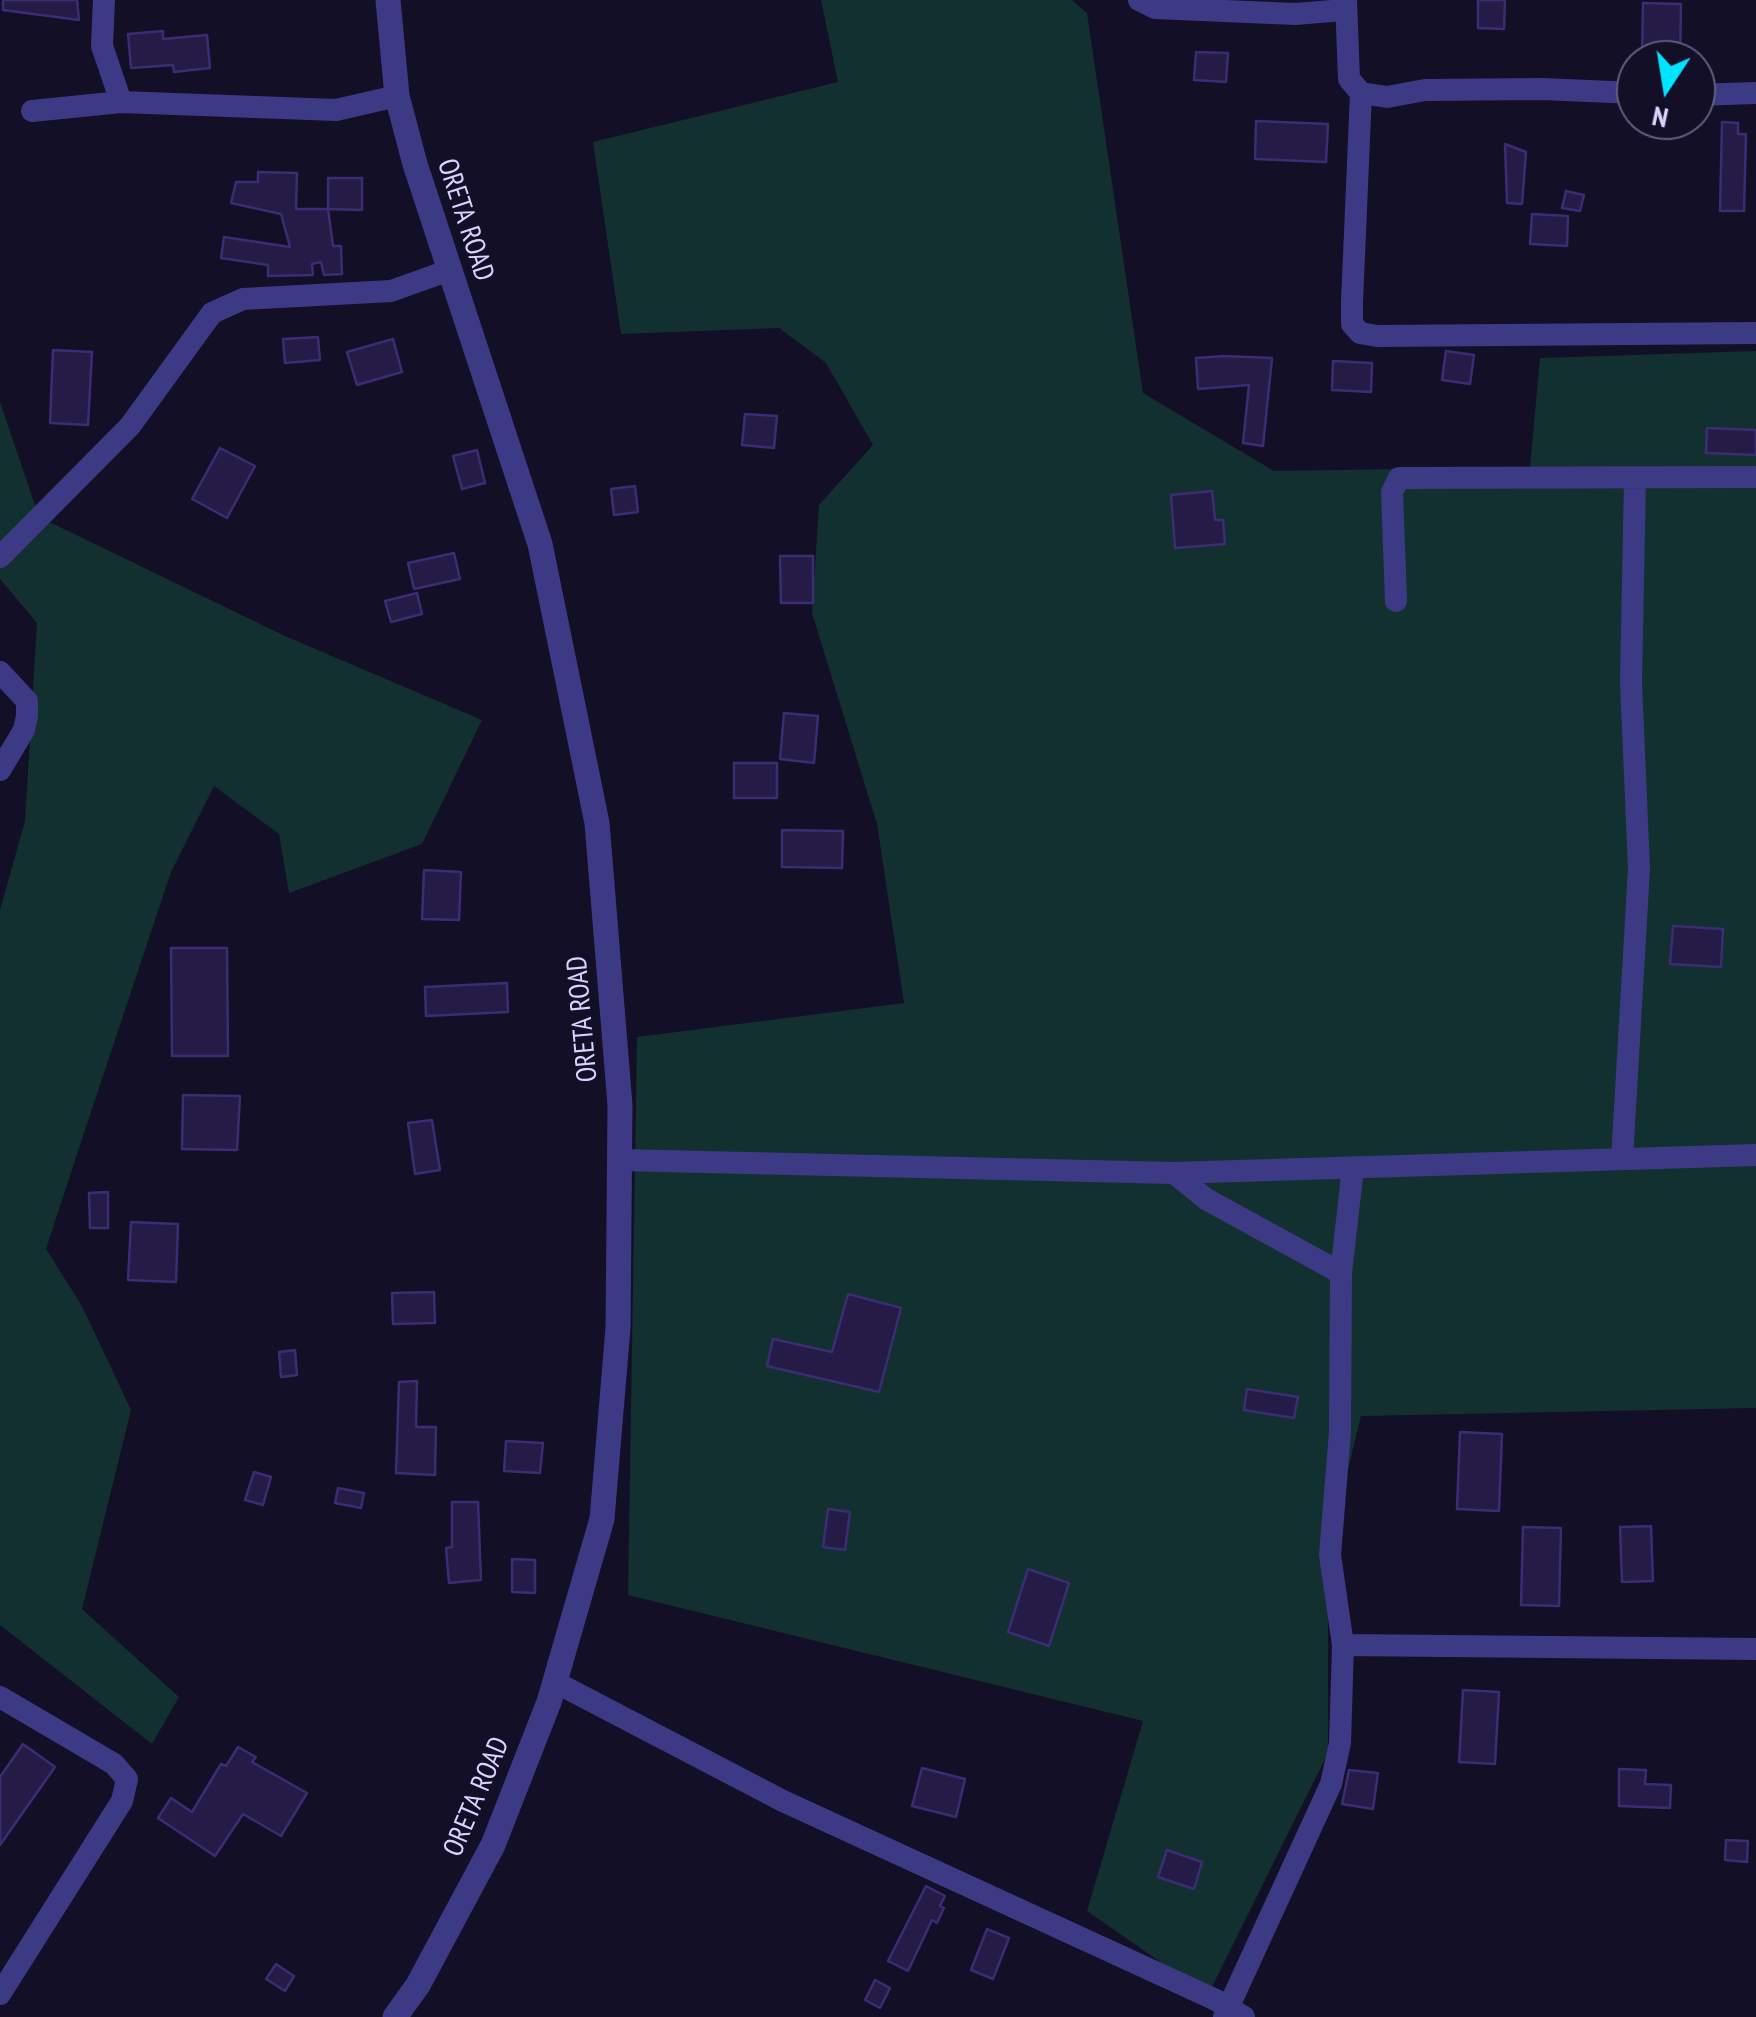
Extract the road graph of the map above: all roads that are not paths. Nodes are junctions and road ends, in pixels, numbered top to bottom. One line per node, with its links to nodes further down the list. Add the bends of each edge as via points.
1 (104, 0): 12 (street, via 102,46)
2 (388, 0): 11 (street, ORETA ROAD)
3 (1139, 0): 5 (street, via 1155,8)
4 (1345, 5): 5 (street); 6 (street)
5 (1295, 14): 6 (street, via 1332,34)
6 (1347, 53): 9 (street, via 1349,79)
7 (1616, 92): 9 (street)
8 (1756, 93): 10 (street)
9 (1360, 94): 15 (street, via 1352,324 1360,333)
10 (1716, 94)
11 (397, 96): 12 (street, via 336,110); 14 (street, ORETA ROAD)
12 (121, 102): 13 (street)
13 (32, 111)
14 (450, 270): 18 (street, via 391,291 244,299 212,312 130,426); 23 (street, ORETA ROAD, via 540,544 597,823)
15 (1756, 332)
16 (1756, 477): 17 (street)
17 (1635, 478): 19 (street, via 1399,478 1392,492); 24 (street, via 1631,682 1639,869)
18 (0, 557)
19 (1396, 601)
20 (0, 672): 21 (street, via 27,701 27,716)
21 (0, 770)
22 (1756, 1156): 24 (street)
23 (620, 1160): 27 (street); 32 (street, ORETA ROAD, via 618,1328 602,1519)
24 (1622, 1160): 25 (street)
25 (1353, 1168): 26 (street); 29 (street)
26 (1227, 1172): 27 (street); 28 (street)
27 (1174, 1173): 28 (street)
28 (1225, 1208): 29 (street)
29 (1340, 1273): 30 (street, via 1340,1432 1330,1554)
30 (1343, 1646): 31 (street); 35 (street, via 1340,1743 1331,1784)
31 (1756, 1649)
32 (555, 1682): 35 (street, via 783,1800); 36 (street, ORETA ROAD, via 494,1845)
33 (0, 1697): 34 (street, via 114,1764 126,1778 122,1801)
34 (0, 1994)
35 (1232, 2014)
36 (395, 2017)

